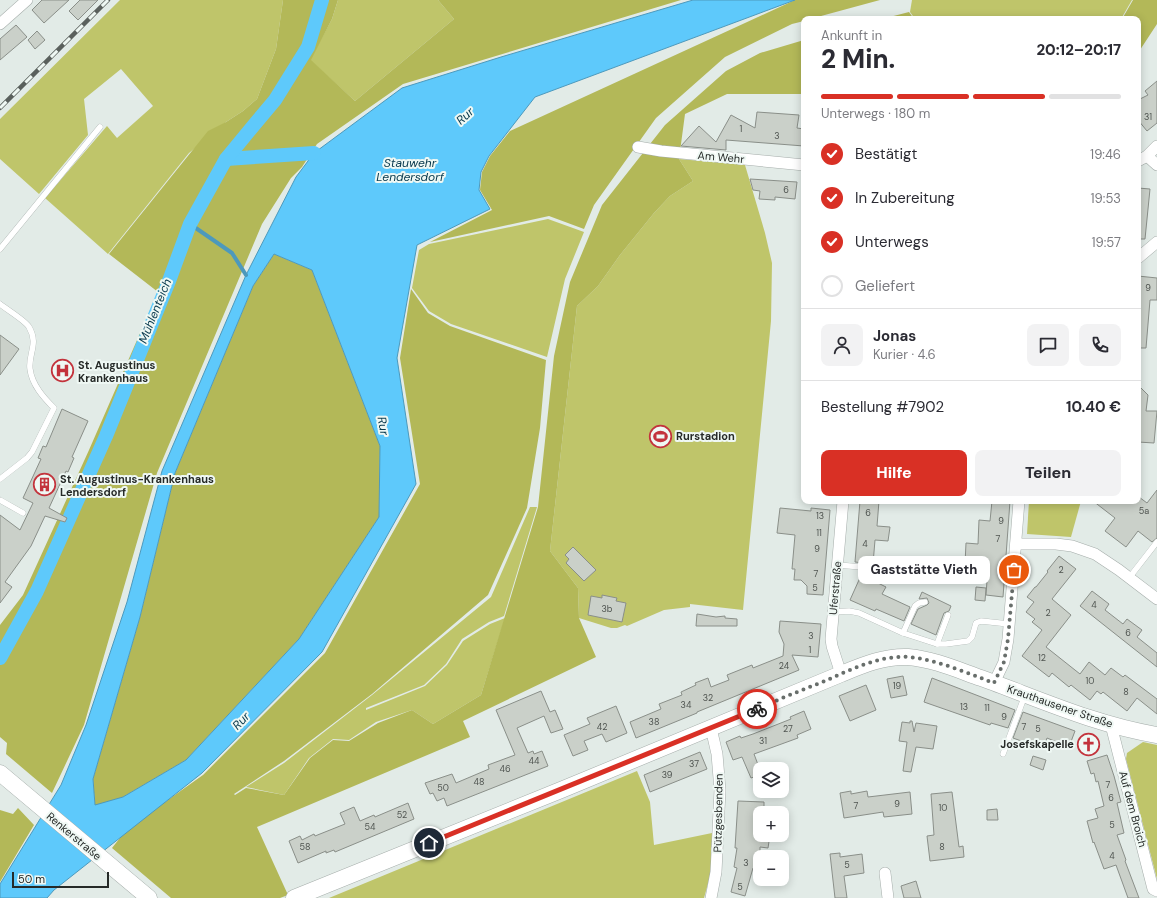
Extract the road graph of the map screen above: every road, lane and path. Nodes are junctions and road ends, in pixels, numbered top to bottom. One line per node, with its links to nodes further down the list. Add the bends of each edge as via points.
1 (27, 0): 2 (street)
2 (0, 24)
3 (100, 127): 10 (lane)
4 (1157, 146): 6 (street)
5 (638, 147): 7 (street, Am Wehr, via 674,153)
6 (1142, 158): 8 (street)
7 (801, 165)
8 (1157, 165)
9 (1157, 242): 11 (street)
10 (0, 249)
11 (1141, 255)
12 (0, 304): 13 (lane, via 29,326 34,339 30,370 37,388 54,408 32,452)
13 (0, 479)
14 (0, 500): 17 (lane)
15 (843, 504): 20 (street, Uferstraße)
16 (1019, 504): 19 (street)
17 (23, 513)
18 (1157, 542): 22 (lane)
19 (1016, 544): 22 (street, via 1072,546 1095,554); 27 (street)
20 (837, 565): 21 (lane); 25 (street, Uferstraße)
21 (875, 568)
22 (1129, 578): 23 (street)
23 (1157, 599)
24 (925, 602): 28 (lane, via 915,606)
25 (834, 612): 28 (lane, via 859,613); 30 (street, Uferstraße, via 832,646)
26 (948, 616): 29 (lane)
27 (1009, 624): 29 (lane, via 976,622 972,637 968,641); 31 (street, via 1004,662)
28 (903, 633): 29 (lane)
29 (937, 644)
30 (842, 674): 31 (street, Krauthausener Straße, via 882,659 909,657 923,659); 34 (street, Krauthausener Straße)
31 (994, 683): 32 (street, Krauthausener Straße)
32 (1025, 694): 33 (street, Krauthausener Straße); 36 (lane)
33 (1111, 725): 35 (street, Krauthausener Straße); 39 (street, Auf dem Broich, via 1153,889)
34 (711, 728): 41 (street, Krauthausener Straße); 42 (street, Pützgesbenden, via 718,754 720,790 716,872)
35 (1157, 735)
36 (1003, 754)
37 (0, 773): 40 (street, Renkerstraße)
38 (885, 873): 43 (street)
39 (1157, 891)
40 (149, 898)
41 (294, 898)
42 (711, 898)
43 (888, 898)

